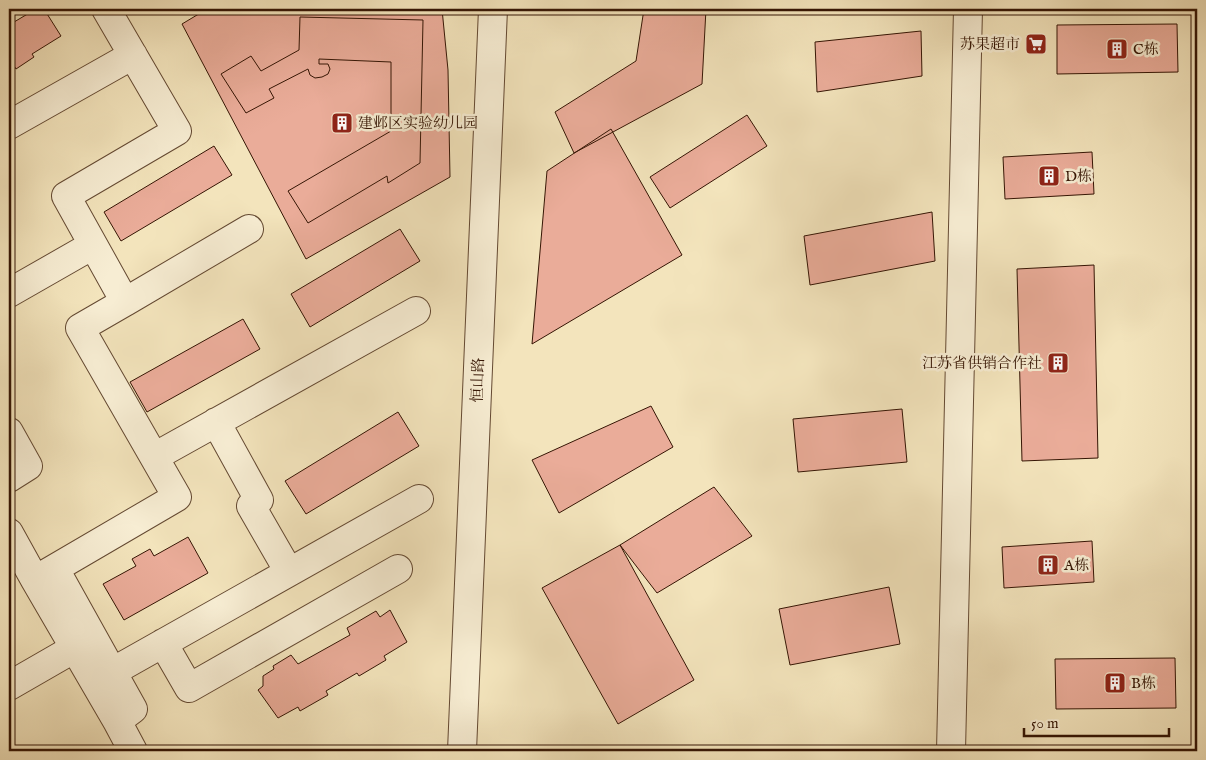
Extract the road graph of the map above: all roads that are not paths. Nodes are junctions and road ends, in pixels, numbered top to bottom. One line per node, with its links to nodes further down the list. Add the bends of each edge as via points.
1 (106, 9): 4 (street)
2 (493, 9): 27 (street, 恒山路)
3 (968, 9): 28 (street)
4 (133, 55): 5 (street); 7 (street, via 177,131 66,196)
5 (9, 125)
6 (249, 229): 9 (street)
7 (93, 245): 8 (street); 9 (street)
8 (9, 293)
9 (125, 302): 13 (street, via 80,328)
10 (416, 311): 11 (street)
11 (216, 422): 13 (street); 19 (street, via 259,500 251,506)
12 (9, 432): 14 (street, via 28,466)
13 (154, 457): 20 (street, via 177,497)
14 (9, 478)
15 (419, 499): 19 (street)
16 (9, 533): 17 (street)
17 (15, 560): 20 (street)
18 (398, 569): 21 (street, via 189,688)
19 (289, 572): 21 (street)
20 (45, 574): 22 (street); 23 (street)
21 (163, 643): 23 (street)
22 (75, 648): 24 (street); 25 (street)
23 (112, 672): 25 (street, via 134,709)
24 (9, 686)
25 (117, 721): 26 (street)
26 (133, 751)
27 (462, 751)
28 (951, 751)

